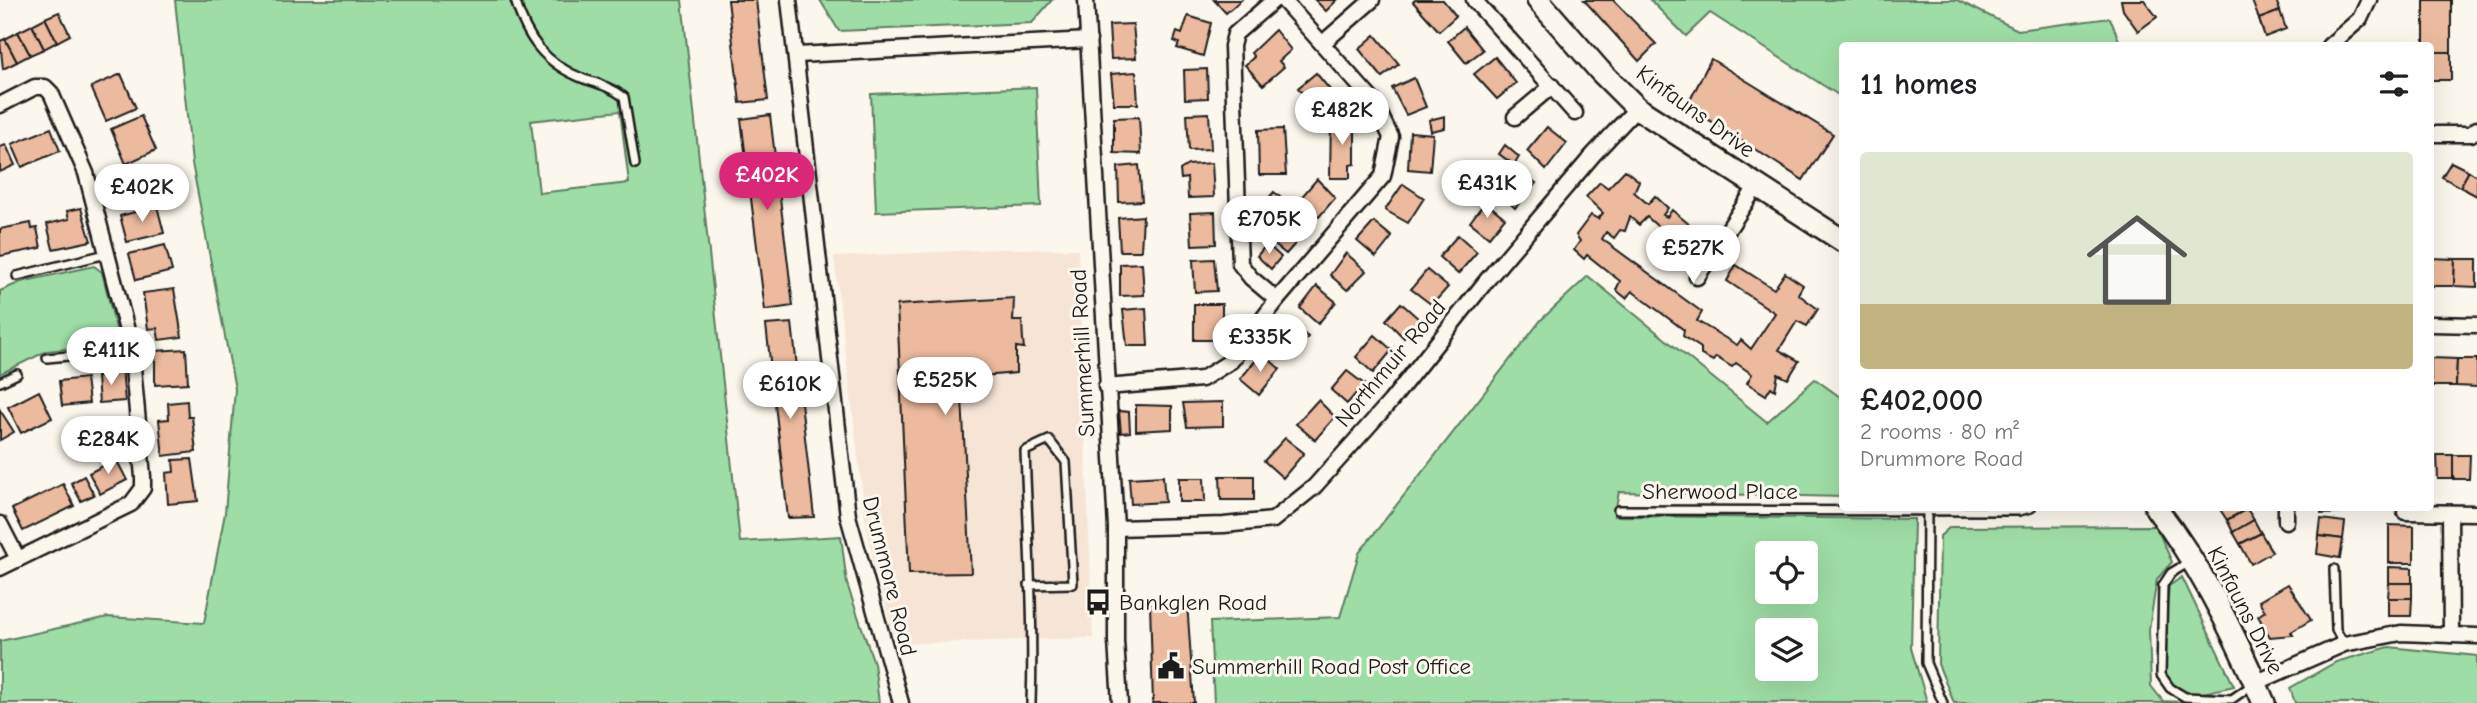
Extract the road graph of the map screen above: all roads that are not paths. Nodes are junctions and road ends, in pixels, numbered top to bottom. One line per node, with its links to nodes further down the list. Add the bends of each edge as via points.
1 (515, 0): 21 (lane, via 530,39 548,60 624,97)
2 (789, 0): 13 (street, Drummore Road)
3 (1086, 0): 10 (street, Summerhill Road)
4 (1274, 0): 27 (street, via 1235,34 1232,46 1240,264)
5 (1283, 0): 12 (street)
6 (1372, 0): 12 (street)
7 (1474, 0): 14 (street)
8 (1538, 0): 16 (street, Kinfauns Drive)
9 (2369, 0): 11 (street, via 2360,19)
10 (1088, 40): 13 (street); 34 (street, Summerhill Road)
11 (2334, 42)
12 (1324, 43): 27 (street, via 1374,102 1391,137 1383,176)
13 (797, 55): 54 (street, Drummore Road, via 848,516)
14 (1552, 86): 17 (street); 18 (street)
15 (0, 104): 24 (street, via 35,87 51,93 86,173)
16 (1637, 108): 22 (street, Kinfauns Drive); 44 (street, Northmuir Road, via 1487,280 1390,402 1304,495 1273,520)
17 (1575, 113)
18 (1515, 117)
19 (2477, 129): 20 (street, via 2471,134)
20 (2434, 134)
21 (635, 163)
22 (1756, 187): 23 (street, Kinfauns Drive); 26 (street)
23 (1839, 239)
24 (107, 254): 25 (lane); 30 (street)
25 (17, 276)
26 (1697, 277)
27 (1277, 300): 34 (street, via 1231,361 1202,379)
28 (2434, 324): 29 (street)
29 (2477, 325)
30 (131, 346): 31 (lane); 45 (street, via 143,477 138,498)
31 (47, 358)
32 (17, 374): 33 (lane)
33 (0, 382)
34 (1106, 387): 44 (street, Summerhill Road)
35 (1618, 510): 36 (lane, Sherwood Place)
36 (1839, 511)
37 (1927, 511): 38 (lane, Sherwood Place); 57 (lane, via 1926,663)
38 (2019, 511)
39 (2158, 511): 46 (street, Kinfauns Drive)
40 (2405, 512): 41 (street)
41 (2450, 513): 42 (street); 50 (street)
42 (2477, 513)
43 (0, 524): 45 (street)
44 (1116, 528): 56 (street, Summerhill Road)
45 (18, 559): 47 (street)
46 (2192, 560): 53 (street, Kinfauns Drive); 53 (lane, via 2171,573 2163,585 2161,675 2170,688 2185,697 2232,699)
47 (0, 568)
48 (2334, 569): 52 (lane, via 2336,630)
49 (1030, 585): 49 (lane, via 1025,451 1049,440 1066,461 1073,584); 55 (lane)
50 (2451, 635): 51 (street); 52 (street, via 2401,633)
51 (2477, 636)
52 (2344, 644): 53 (street)
53 (2255, 682): 58 (street, Kinfauns Drive)
54 (901, 703)
55 (1031, 703)
56 (1120, 703)
57 (1943, 703)
58 (2264, 703)

